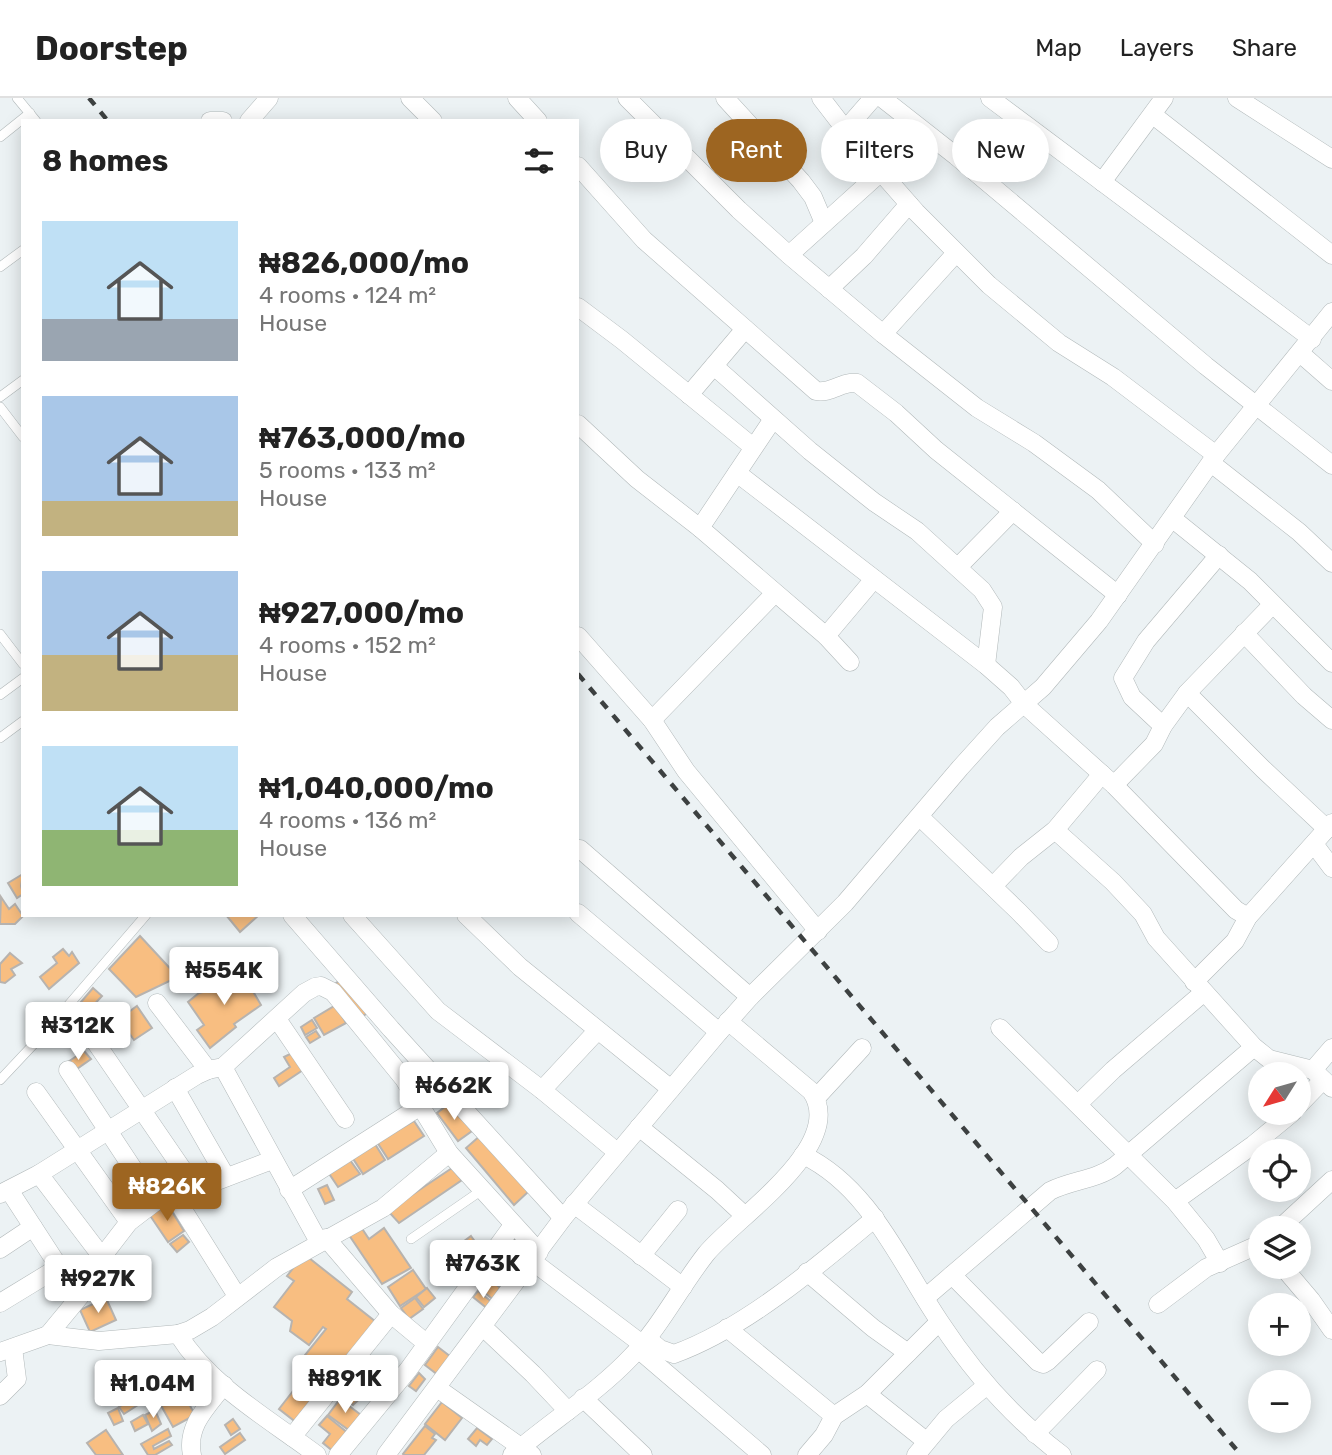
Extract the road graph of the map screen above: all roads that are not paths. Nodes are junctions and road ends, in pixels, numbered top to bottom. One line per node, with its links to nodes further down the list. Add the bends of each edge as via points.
1 (17, 98): 14 (lane)
2 (269, 98): 15 (street)
3 (410, 98): 16 (street)
4 (517, 98): 17 (street)
5 (627, 98): 31 (street)
6 (725, 98): 28 (street, via 802,181)
7 (821, 98): 18 (street)
8 (873, 98): 19 (street)
9 (882, 98): 46 (street)
10 (989, 98): 26 (street)
11 (1164, 98): 13 (street)
12 (1237, 98): 22 (street)
13 (1153, 115): 26 (street); 32 (street)
14 (33, 117)
15 (251, 119)
16 (431, 119)
17 (536, 119)
18 (838, 119)
19 (855, 119)
20 (21, 124): 21 (lane)
21 (0, 137)
22 (1332, 159)
23 (579, 167): 37 (street, via 644,240)
24 (870, 182): 28 (street)
25 (890, 182): 27 (street)
26 (1102, 182): 39 (street)
27 (909, 204): 30 (street); 34 (street)
28 (824, 223): 31 (street)
29 (21, 251): 33 (lane)
30 (956, 253): 38 (street); 52 (street, via 1059,342 1113,377)
31 (789, 255): 34 (street)
32 (1332, 255)
33 (0, 267)
34 (829, 289): 38 (street)
35 (579, 308): 44 (street)
36 (1332, 312): 39 (street)
37 (746, 329): 41 (street); 55 (street, via 816,391 857,383)
38 (883, 334): 58 (street, via 977,408 1098,490)
39 (1312, 339): 40 (street)
40 (1300, 354): 43 (street); 46 (street)
41 (714, 366): 44 (street); 48 (street)
42 (21, 381): 45 (lane)
43 (1332, 381)
44 (689, 395): 51 (street)
45 (0, 397)
46 (1256, 406): 52 (street); 53 (street)
47 (0, 407): 50 (lane)
48 (773, 419): 51 (street); 61 (street)
49 (579, 425): 57 (street, via 637,480)
50 (21, 434)
51 (753, 447): 54 (street)
52 (1213, 459): 56 (street); 60 (street)
53 (1332, 465)
54 (737, 473): 57 (street); 62 (street)
55 (1013, 512): 61 (street); 64 (street)
56 (1173, 519): 58 (street); 59 (street)
57 (700, 528): 63 (street)
58 (1155, 544): 64 (street)
59 (1219, 555): 65 (street); 81 (street, via 1146,641 1123,678 1132,696)
60 (1332, 563)
61 (958, 567): 73 (street, via 993,607)
62 (874, 579): 68 (street); 73 (street)
63 (775, 593): 68 (street); 78 (street)
64 (1118, 595): 77 (street)
65 (1272, 605): 66 (street); 72 (street)
66 (1244, 633): 75 (street); 79 (street)
67 (0, 634): 70 (lane)
68 (826, 636): 71 (street)
69 (579, 637): 78 (street)
70 (21, 661)
71 (850, 662)
72 (1332, 663)
73 (986, 665): 77 (street)
74 (21, 679): 76 (lane)
75 (1187, 692): 81 (street); 85 (street, via 1263,769)
76 (0, 695)
77 (1025, 705): 83 (street); 84 (street, via 997,727)
78 (652, 720): 97 (street, via 686,771)
79 (1332, 720)
80 (21, 722): 82 (lane)
81 (1163, 726): 83 (street, via 1154,744)
82 (0, 738)
83 (1108, 780): 86 (street); 96 (street)
84 (920, 817): 90 (street); 97 (street)
85 (1329, 826): 87 (street)
86 (1055, 830): 90 (street); 99 (street, via 1143,914 1156,938)
87 (1314, 844): 89 (street); 96 (street)
88 (580, 849): 100 (street)
89 (1332, 867)
90 (993, 887): 98 (street)
91 (579, 914): 103 (street)
92 (144, 917): 112 (lane)
93 (294, 917): 143 (street, via 505,1152)
94 (354, 917): 116 (street, via 438,1011)
95 (468, 917): 105 (street, via 520,968)
96 (1248, 917): 99 (street)
97 (818, 931): 100 (street)
98 (1049, 943)
99 (1198, 988): 107 (street); 119 (street)
100 (750, 997): 103 (street)
101 (157, 1003): 110 (street)
102 (277, 1019): 110 (street); 120 (street, via 304,993 314,987 328,988 376,1042); 122 (street)
103 (724, 1027): 115 (street); 118 (street, via 798,1079)
104 (1000, 1028): 119 (street)
105 (597, 1031): 115 (street); 116 (street)
106 (94, 1040): 121 (street)
107 (1254, 1047): 113 (street, via 1269,1059); 129 (street)
108 (862, 1048): 118 (street)
109 (1332, 1048): 113 (street)
110 (216, 1068): 114 (street); 131 (street)
111 (68, 1070): 125 (street)
112 (0, 1080)
113 (1323, 1080)
114 (175, 1088): 121 (street); 133 (street)
115 (671, 1089): 124 (street)
116 (542, 1090): 127 (street)
117 (36, 1092): 126 (street)
118 (816, 1098): 130 (street, via 816,1132)
119 (1078, 1104): 129 (street)
120 (419, 1107): 128 (street); 136 (street)
121 (142, 1109): 125 (street); 135 (street)
122 (345, 1119)
123 (1278, 1125): 140 (street)
124 (639, 1127): 127 (street); 144 (street)
125 (109, 1129): 126 (street); 141 (street)
126 (75, 1150): 132 (street); 147 (street)
127 (617, 1152): 143 (street)
128 (449, 1153): 137 (street); 151 (street, via 383,1208)
129 (1129, 1154): 140 (street); 160 (street, via 1102,1175 1050,1191)
130 (803, 1155): 144 (street, via 778,1188); 146 (street, via 842,1181)
131 (272, 1160): 133 (street); 136 (street)
132 (38, 1174): 138 (street); 155 (street)
133 (226, 1177): 135 (street)
134 (1332, 1180): 145 (street)
135 (195, 1189): 139 (street)
136 (289, 1190): 151 (street)
137 (482, 1190): 148 (street); 150 (lane)
138 (4, 1192): 149 (street)
139 (175, 1197): 141 (street); 164 (street)
140 (1175, 1200): 157 (street)
141 (155, 1202): 147 (street)
142 (678, 1210): 154 (street)
143 (568, 1211): 154 (street); 156 (street)
144 (744, 1215): 162 (street, via 707,1253)
145 (1293, 1216)
146 (875, 1217): 159 (street); 165 (street)
147 (129, 1222): 155 (street)
148 (513, 1225): 156 (street); 176 (street)
149 (33, 1227): 152 (street); 158 (street)
150 (411, 1239)
151 (323, 1240): 164 (street); 168 (street)
152 (0, 1249)
153 (1248, 1250): 157 (street)
154 (641, 1256): 162 (street)
155 (102, 1257): 163 (street)
156 (536, 1257): 171 (street); 177 (street)
157 (1220, 1263): 167 (street, via 1206,1268)
158 (59, 1267): 163 (street); 166 (street)
159 (807, 1272): 172 (street); 179 (street)
160 (952, 1275): 165 (street); 170 (street, via 1043,1364)
161 (1293, 1279): 173 (street)
162 (683, 1287): 177 (street)
163 (81, 1295): 175 (street)
164 (237, 1296): 174 (street, via 212,1317)
165 (925, 1298): 169 (street)
166 (0, 1303)
167 (1158, 1304)
168 (391, 1314): 176 (street); 190 (street)
169 (939, 1322): 179 (street); 182 (street)
170 (1089, 1322)
171 (483, 1327): 183 (street); 187 (street)
172 (727, 1328): 177 (street, via 674,1354); 188 (street)
173 (1332, 1329)
174 (178, 1334): 175 (street, via 99,1341); 181 (street, via 190,1353)
175 (48, 1335): 178 (street)
176 (426, 1343): 195 (street)
177 (643, 1344): 186 (street); 198 (street)
178 (6, 1350): 185 (street, via 17,1379)
179 (908, 1353): 184 (street)
180 (1097, 1370): 189 (street)
181 (224, 1385): 190 (street); 193 (street, via 193,1427)
182 (986, 1386): 189 (street); 191 (street, via 946,1419)
183 (437, 1388): 192 (street); 196 (street)
184 (867, 1394): 188 (street); 191 (street)
185 (0, 1396)
186 (583, 1398): 187 (street); 197 (street)
187 (568, 1410): 192 (street)
188 (834, 1416): 199 (street)
189 (1035, 1434): 200 (street)
190 (292, 1437): 194 (street)
191 (921, 1448)
192 (522, 1452)
193 (192, 1455)
194 (317, 1455)
195 (338, 1455)
196 (386, 1455)
197 (643, 1455)
198 (762, 1455)
199 (807, 1455)
200 (1062, 1455)

